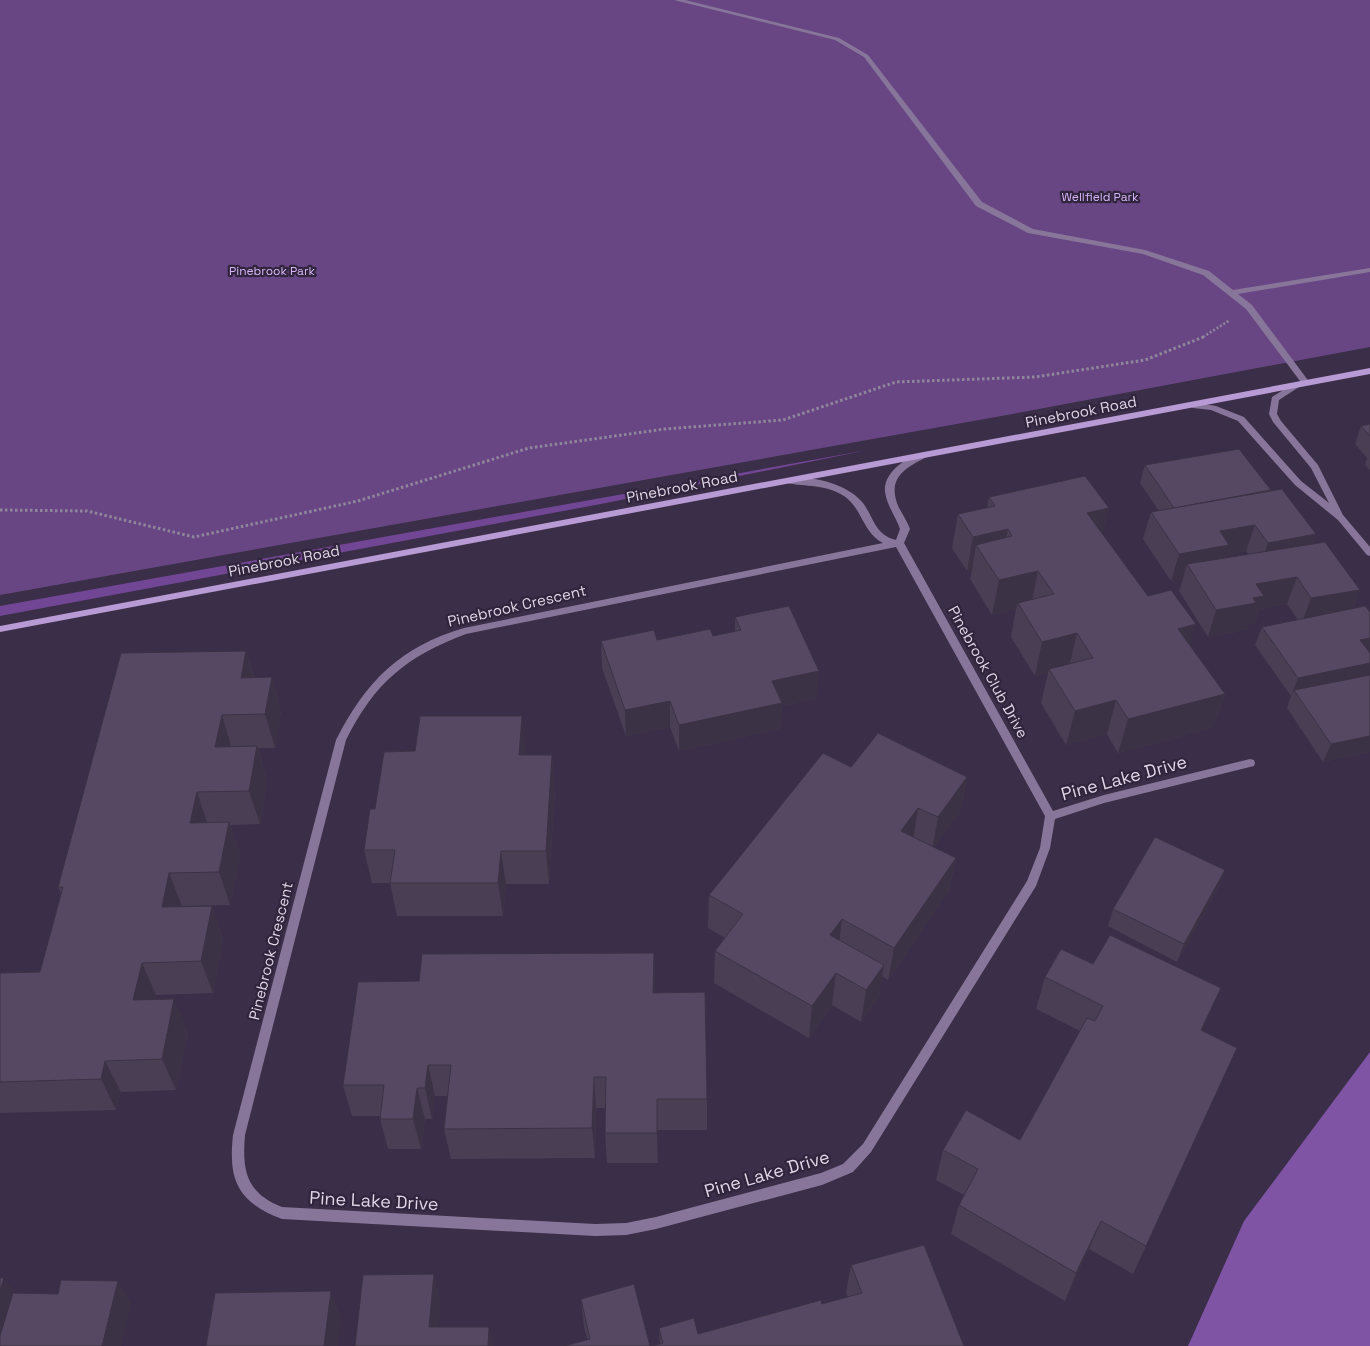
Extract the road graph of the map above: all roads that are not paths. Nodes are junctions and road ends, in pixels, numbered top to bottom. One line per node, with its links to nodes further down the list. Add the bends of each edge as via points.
1 (677, 0): 3 (street, via 837,39 866,56 979,204 1031,231 1144,252 1206,274)
2 (1370, 270): 3 (street)
3 (1231, 293): 5 (street, via 1248,307)
4 (1370, 372): 5 (street, Pinebrook Road)
5 (1306, 383): 6 (street, Pinebrook Road)
6 (1296, 386): 7 (street, Pinebrook Road); 10 (street, via 1275,399 1273,414 1315,466)
7 (1193, 405): 8 (street, Pinebrook Road); 10 (street, via 1213,408 1241,419 1298,483)
8 (924, 455): 9 (street, Pinebrook Road); 11 (street, via 904,466 890,482 891,500 905,529)
9 (790, 481): 11 (street, via 816,482 841,490 860,506 872,531 882,539); 13 (street, Pinebrook Road)
10 (1341, 518): 12 (street)
11 (899, 543): 15 (street, Pinebrook Club Drive); 16 (street, Pinebrook Crescent, via 464,630 417,651 379,680 353,714 341,740 239,1135 237,1160)
12 (1370, 553)
13 (0, 629)
14 (1250, 763): 15 (street, Pine Lake Drive, via 1104,799)
15 (1050, 816): 16 (street, Pine Lake Drive, via 1045,848 1032,883 866,1148 848,1168 822,1179 656,1223 626,1229 595,1230 282,1213 260,1204)
16 (243, 1185)

